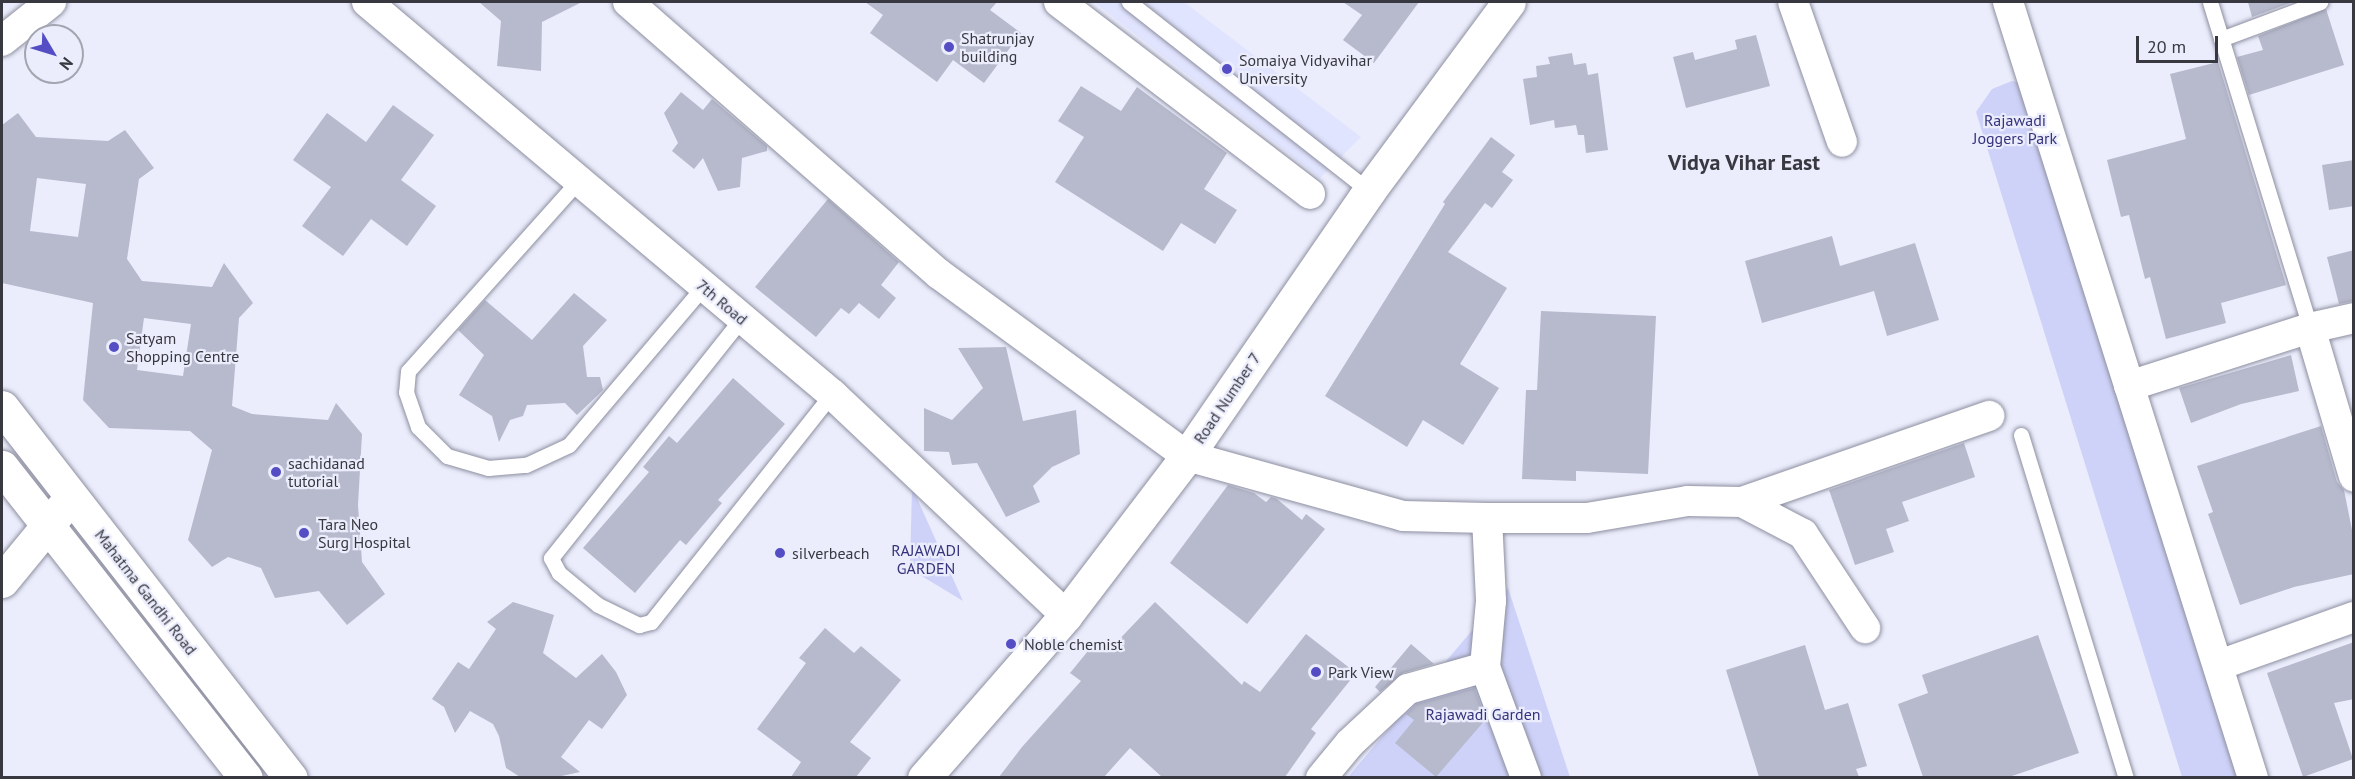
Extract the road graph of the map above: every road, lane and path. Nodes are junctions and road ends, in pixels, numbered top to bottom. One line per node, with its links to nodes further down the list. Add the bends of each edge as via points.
1 (51, 2): 12 (street)
2 (367, 2): 14 (street, 7th Road)
3 (628, 2): 26 (street, via 939,274)
4 (1059, 2): 16 (street)
5 (1129, 2): 15 (lane)
6 (1509, 2): 15 (street, Road Number 7)
7 (1793, 2): 13 (street)
8 (2008, 2): 21 (street)
9 (2210, 2): 11 (lane)
10 (2320, 2): 11 (lane)
11 (2221, 39): 20 (lane)
12 (2, 41)
13 (1842, 142)
14 (579, 180): 17 (street, 7th Road); 17 (lane, via 408,371 406,392 418,427 447,456 488,468 526,465 569,445)
15 (1369, 191): 26 (street, Road Number 7)
16 (1311, 194)
17 (704, 286): 18 (street, 7th Road)
18 (741, 318): 22 (street, 7th Road); 22 (lane, via 551,558 559,573 598,605 639,625 651,622)
19 (2354, 318): 20 (street)
20 (2310, 328): 21 (street); 28 (street)
21 (2129, 386): 37 (street)
22 (832, 394): 34 (street, 7th Road)
23 (2, 407): 29 (street, Mahatma Gandhi Road)
24 (1989, 416): 30 (street)
25 (2020, 435): 44 (lane)
26 (1187, 456): 31 (street, via 1402,516); 34 (street, Road Number 7)
27 (2, 467): 32 (street)
28 (2354, 477)
29 (71, 496): 32 (street); 40 (street, Mahatma Gandhi Road)
30 (1742, 502): 31 (street, via 1688,501 1587,518); 36 (street, via 1803,534)
31 (1487, 518): 38 (street, via 1491,601)
32 (48, 525): 33 (street); 39 (street)
33 (2, 580)
34 (1066, 615): 41 (street, Road Number 7)
35 (2354, 617): 37 (street)
36 (1865, 628)
37 (2219, 665): 45 (street)
38 (1485, 667): 42 (street, via 1408,689 1350,743); 43 (street)
39 (246, 777)
40 (291, 777)
41 (924, 777)
42 (1321, 777)
43 (1526, 777)
44 (2126, 777)
45 (2253, 777)

